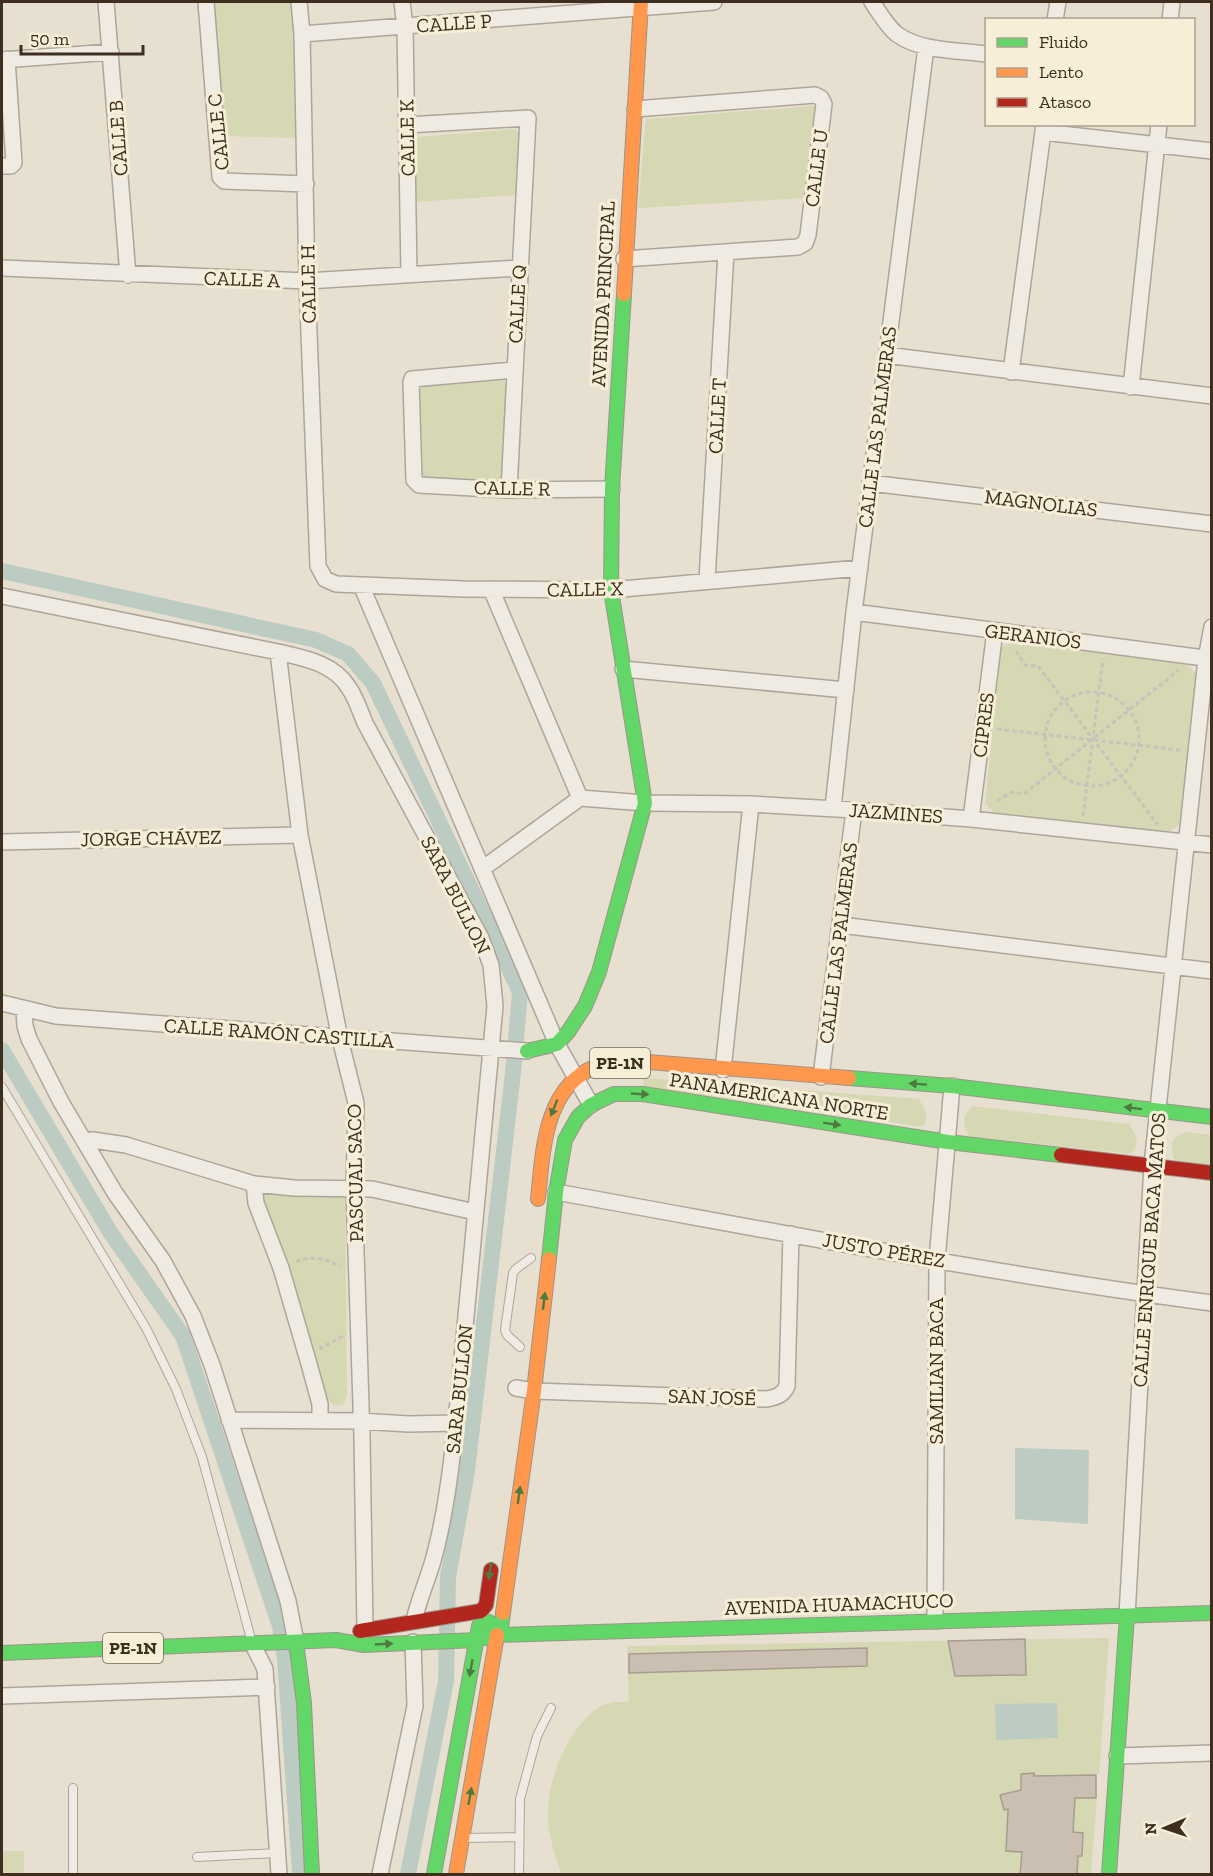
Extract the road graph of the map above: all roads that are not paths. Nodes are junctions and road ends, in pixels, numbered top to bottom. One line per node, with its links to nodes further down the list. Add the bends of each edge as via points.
1 (106, 2): 15 (street, CALLE B)
2 (206, 2): 25 (street, CALLE C, via 220,177 224,181)
3 (299, 2): 13 (street, CALLE H)
4 (402, 2): 12 (street, CALLE K)
5 (714, 2): 9 (street, CALLE P)
6 (872, 2): 14 (street, via 897,34)
7 (1058, 2): 10 (street)
8 (1172, 2): 11 (street)
9 (641, 5): 12 (street, CALLE P); 18 (main road, AVENIDA PRINCIPAL)
10 (1055, 18)
11 (1170, 18)
12 (405, 27): 13 (street, CALLE P); 19 (street, CALLE K)
13 (302, 34): 25 (street, CALLE H)
14 (926, 47): 16 (street); 33 (street, CALLE LAS PALMERAS)
15 (111, 52): 17 (street); 30 (street, CALLE B)
16 (985, 54)
17 (4, 60): 24 (street, via 14,163)
18 (635, 109): 26 (street, CALLE U, via 815,95 821,98 824,104 805,243 798,247); 27 (main road, AVENIDA PRINCIPAL)
19 (407, 125): 29 (street, CALLE Q, via 528,118); 31 (street, CALLE K)
20 (1159, 126): 22 (street)
21 (1043, 128): 22 (street); 35 (street)
22 (1156, 145): 23 (street); 36 (street)
23 (1212, 151)
24 (2, 166)
25 (306, 184): 32 (street, CALLE H)
26 (726, 252): 27 (street, CALLE U); 44 (street, CALLE T)
27 (624, 259): 39 (main road, AVENIDA PRINCIPAL)
28 (2, 268): 30 (street, CALLE A)
29 (519, 268): 31 (street, CALLE A); 34 (street, CALLE Q)
30 (128, 275): 32 (street, CALLE A)
31 (409, 275): 32 (street, CALLE A)
32 (307, 281): 42 (street, CALLE H)
33 (886, 355): 35 (street); 38 (street, CALLE LAS PALMERAS)
34 (514, 370): 40 (street, CALLE Q); 40 (street, CALLE R, via 411,382 414,480 419,485)
35 (1011, 372): 36 (street)
36 (1131, 387): 37 (street)
37 (1212, 396)
38 (870, 483): 41 (street, MAGNOLIAS); 43 (street, CALLE LAS PALMERAS)
39 (612, 489): 40 (street, CALLE R); 47 (main road, AVENIDA PRINCIPAL)
40 (509, 490)
41 (1212, 524)
42 (318, 566): 45 (street, CALLE X, via 330,582)
43 (860, 568): 44 (street, CALLE X); 49 (street, CALLE LAS PALMERAS)
44 (707, 580): 47 (street, CALLE X)
45 (361, 585): 46 (street, CALLE X); 66 (street)
46 (491, 589): 47 (street, CALLE X); 56 (street)
47 (611, 590): 54 (main road, AVENIDA PRINCIPAL)
48 (2, 596): 52 (street, SARA BULLON)
49 (854, 612): 51 (street, GERANIOS); 55 (street, CALLE LAS PALMERAS)
50 (1212, 627): 53 (street, CALLE ENRIQUE BACA MATOS)
51 (994, 631): 53 (street, GERANIOS); 61 (street, CIPRES)
52 (278, 652): 62 (street, PASCUAL SACO); 74 (street, SARA BULLON, via 332,669 349,686 481,938 491,965)
53 (1209, 659): 63 (street, CALLE ENRIQUE BACA MATOS)
54 (624, 669): 55 (street); 57 (main road, AVENIDA PRINCIPAL)
55 (846, 690): 59 (street, CALLE LAS PALMERAS)
56 (580, 798): 57 (street, JAZMINES); 66 (street)
57 (645, 802): 58 (street, JAZMINES); 73 (main road, via 593,989 577,1019)
58 (751, 804): 59 (street, JAZMINES); 76 (street)
59 (833, 808): 60 (street, JAZMINES)
60 (854, 810): 61 (street, JAZMINES); 67 (street, CALLE LAS PALMERAS)
61 (971, 819): 63 (street, JAZMINES)
62 (300, 835): 64 (street, JORGE CHÁVEZ); 72 (street, PASCUAL SACO)
63 (1186, 841): 65 (street, JAZMINES); 68 (street, CALLE ENRIQUE BACA MATOS)
64 (2, 842)
65 (1212, 844)
66 (482, 869): 73 (street)
67 (841, 925): 68 (street); 77 (street, CALLE LAS PALMERAS)
68 (1174, 966): 69 (street); 82 (street, CALLE ENRIQUE BACA MATOS)
69 (1212, 971)
70 (2, 1003): 71 (street, CALLE RAMÓN CASTILLA)
71 (24, 1009): 72 (street, CALLE RAMÓN CASTILLA, via 56,1016); 84 (street, via 29,1039)
72 (340, 1038): 74 (street, CALLE RAMÓN CASTILLA); 89 (street, PASCUAL SACO, via 356,1103)
73 (557, 1044): 75 (main road, CALLE RAMÓN CASTILLA); 78 (street)
74 (496, 1049): 75 (street, CALLE RAMÓN CASTILLA); 91 (street, SARA BULLON)
75 (527, 1051)
76 (723, 1070): 77 (main road, PANAMERICANA NORTE / PE-1N); 78 (main road, PANAMERICANA NORTE / PE-1N, via 618,1063 596,1067)
77 (821, 1077): 79 (main road, PANAMERICANA NORTE / PE-1N, one-way to 77)
78 (576, 1078): 81 (street); 92 (main road, PANAMERICANA NORTE / PE-1N, one-way to 92, via 560,1095 545,1137)
79 (951, 1086): 82 (main road, PANAMERICANA NORTE / PE-1N, one-way to 79); 85 (street, SAMILIAN BACA)
80 (2, 1087): 119 (lane, via 146,1328 176,1389 207,1474 246,1614)
81 (591, 1105): 85 (main road, PANAMERICANA NORTE / PE-1N, one-way to 85, via 614,1094 644,1094); 90 (main road, PANAMERICANA NORTE / PE-1N, via 578,1117 565,1140)
82 (1157, 1111): 83 (main road, PANAMERICANA NORTE / PE-1N); 86 (street, CALLE ENRIQUE BACA MATOS)
83 (1212, 1117)
84 (84, 1141): 88 (street, via 126,1145); 103 (street, via 179,1288 203,1340)
85 (948, 1142): 86 (main road, PANAMERICANA NORTE / PE-1N); 95 (street, SAMILIAN BACA)
86 (1152, 1165): 87 (main road, PANAMERICANA NORTE / PE-1N); 97 (street, CALLE ENRIQUE BACA MATOS)
87 (1212, 1173)
88 (254, 1184): 89 (street); 104 (street, via 256,1203 281,1268 309,1364 320,1404)
89 (354, 1189): 91 (street, via 372,1189); 105 (street, PASCUAL SACO)
90 (556, 1192): 93 (street, JUSTO PÉREZ); 102 (main road, PANAMERICANA NORTE / PE-1N, one-way to 90)
91 (476, 1212): 106 (street, SARA BULLON)
92 (536, 1217)
93 (791, 1234): 95 (street, JUSTO PÉREZ); 102 (street, SAN JOSÉ, via 784,1393 767,1399)
94 (531, 1253): 96 (main road); 100 (lane, via 513,1274 505,1330)
95 (937, 1260): 97 (street, JUSTO PÉREZ); 112 (street, SAMILIAN BACA)
96 (528, 1281)
97 (1145, 1294): 98 (street, JUSTO PÉREZ); 110 (street, CALLE ENRIQUE BACA MATOS)
98 (1212, 1303)
99 (523, 1325): 100 (main road)
100 (520, 1353)
101 (516, 1389): 102 (street, SAN JOSÉ)
102 (534, 1390): 114 (main road, PANAMERICANA NORTE / PE-1N, one-way to 102)
103 (229, 1420): 104 (street); 117 (street, via 288,1601)
104 (320, 1421): 105 (street)
105 (361, 1421): 106 (street); 113 (street, PASCUAL SACO)
106 (456, 1423): 111 (street, SARA BULLON, via 432,1564 417,1603)
107 (493, 1554): 108 (main road, one-way to 108, via 486,1605)
108 (475, 1612): 111 (main road, PE-1N); 114 (main road); 116 (main road)
109 (1212, 1613): 110 (main road, AVENIDA HUAMACHUCO)
110 (1127, 1616): 112 (main road, AVENIDA HUAMACHUCO); 125 (main road, CALLE ENRIQUE BACA MATOS)
111 (422, 1620): 113 (main road, PE-1N)
112 (935, 1621): 114 (main road, AVENIDA HUAMACHUCO)
113 (365, 1630): 115 (main road, PE-1N)
114 (497, 1635): 116 (main road, PE-1N); 129 (main road, PANAMERICANA NORTE, one-way to 114)
115 (336, 1640): 117 (main road, PE-1N); 118 (main road, PE-1N, one-way to 118, via 364,1645)
116 (472, 1640): 118 (main road, PE-1N); 128 (main road, one-way to 128)
117 (292, 1642): 119 (main road, PE-1N); 134 (main road, via 304,1703)
118 (414, 1642): 135 (street, via 415,1706)
119 (258, 1643): 120 (main road, PE-1N); 121 (street)
120 (2, 1653)
121 (267, 1687): 122 (street); 130 (street)
122 (2, 1696)
123 (551, 1708): 127 (lane, via 537,1736 520,1799)
124 (1212, 1753): 125 (street)
125 (1117, 1756): 139 (main road, CALLE ENRIQUE BACA MATOS)
126 (73, 1788): 132 (lane)
127 (519, 1837): 129 (lane); 138 (lane)
128 (441, 1838): 129 (lane); 136 (main road)
129 (463, 1838): 137 (main road, PANAMERICANA NORTE)
130 (277, 1853): 131 (lane); 133 (street)
131 (198, 1857)
132 (73, 1875)
133 (279, 1875)
134 (312, 1875)
135 (380, 1875)
136 (434, 1875)
137 (456, 1875)
138 (519, 1875)
139 (1109, 1875)

